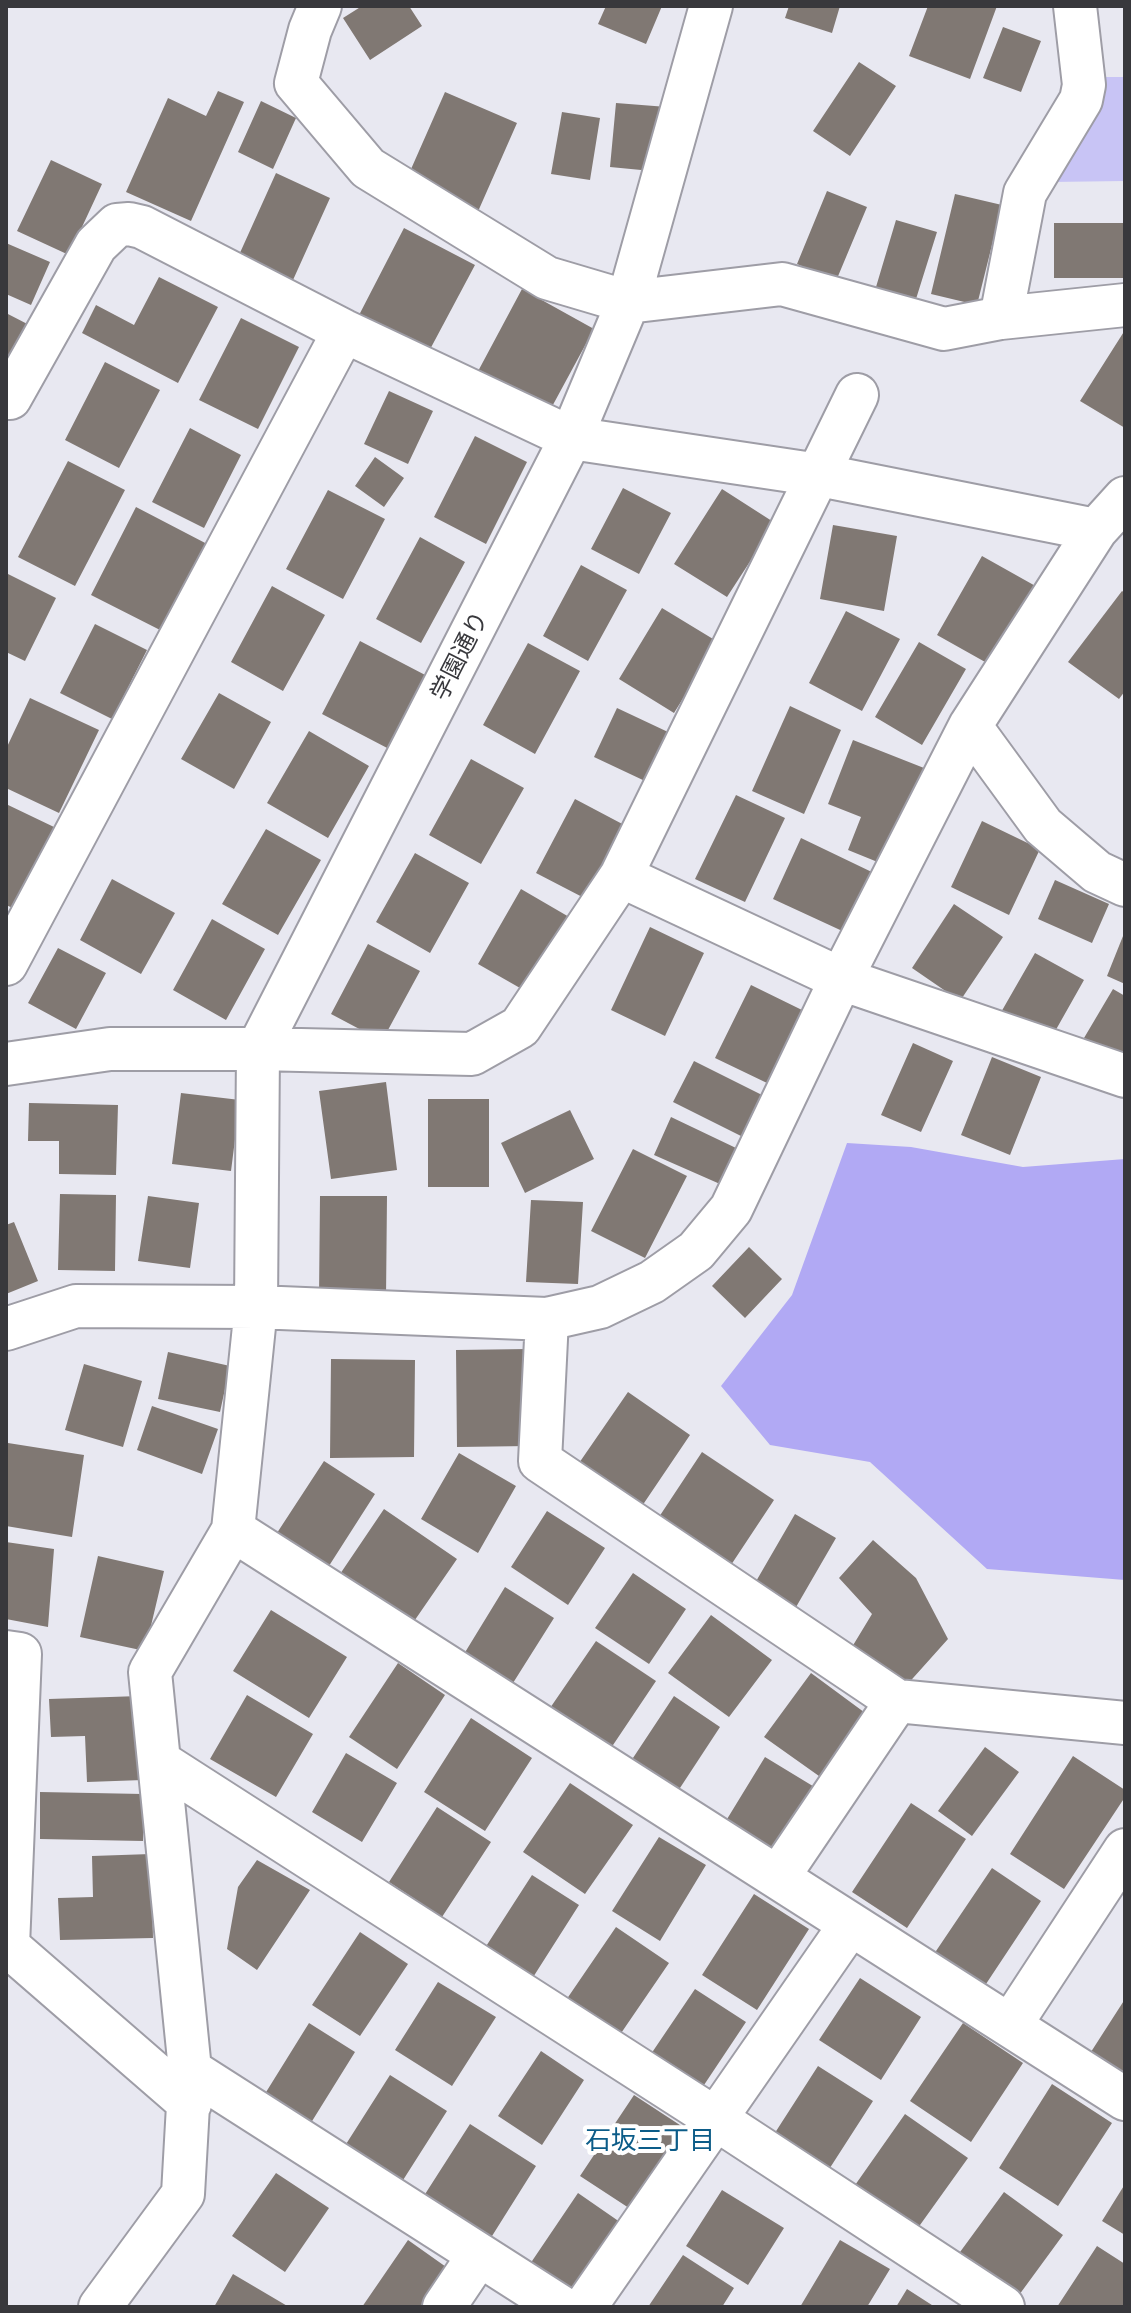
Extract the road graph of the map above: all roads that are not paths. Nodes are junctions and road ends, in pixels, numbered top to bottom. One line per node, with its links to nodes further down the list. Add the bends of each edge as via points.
1 (320, 6): 4 (street, via 296,83 368,168 547,278)
2 (711, 6): 4 (street, 学園通り)
3 (1075, 6): 6 (street, via 1081,100 1025,193)
4 (628, 302): 6 (street, via 782,284 944,329); 10 (street, 学園通り)
5 (1125, 305): 6 (street)
6 (1001, 318)
7 (344, 331): 9 (street, via 142,227 117,225 96,245); 10 (street); 17 (street)
8 (857, 395): 11 (street)
9 (7, 400)
10 (571, 438): 11 (street); 19 (street, 学園通り)
11 (819, 475): 13 (street); 15 (street)
12 (1125, 498): 13 (street)
13 (1096, 530): 14 (street)
14 (970, 726): 16 (street, via 1043,826 1097,872); 18 (street)
15 (621, 876): 18 (street); 19 (street, via 520,1027 472,1054)
16 (1125, 885)
17 (6, 964)
18 (841, 979): 21 (street); 23 (street, via 731,1209 696,1251 652,1282 600,1307)
19 (258, 1049): 20 (street, via 110,1049); 22 (street, 学園通り)
20 (6, 1064)
21 (1125, 1076)
22 (256, 1307): 23 (street); 24 (street, via 76,1306); 25 (street, 学園通り)
23 (547, 1319): 27 (street, via 540,1461)
24 (6, 1329)
25 (233, 1530): 29 (street, via 150,1672); 31 (street)
26 (6, 1652): 34 (street, via 20,1654 8,1946)
27 (897, 1701): 28 (street); 31 (street)
28 (1125, 1723)
29 (160, 1762): 34 (street); 36 (street)
30 (1125, 1850): 33 (street)
31 (778, 1877): 32 (street)
32 (850, 1925): 33 (street); 36 (street)
33 (1011, 2024): 35 (street)
34 (190, 2087): 37 (street); 38 (street, via 183,2194)
35 (1125, 2099)
36 (716, 2119): 41 (street); 42 (street)
37 (479, 2255): 39 (street); 40 (street)
38 (100, 2307)
39 (444, 2307)
40 (561, 2307)
41 (585, 2307)
42 (1003, 2307)

